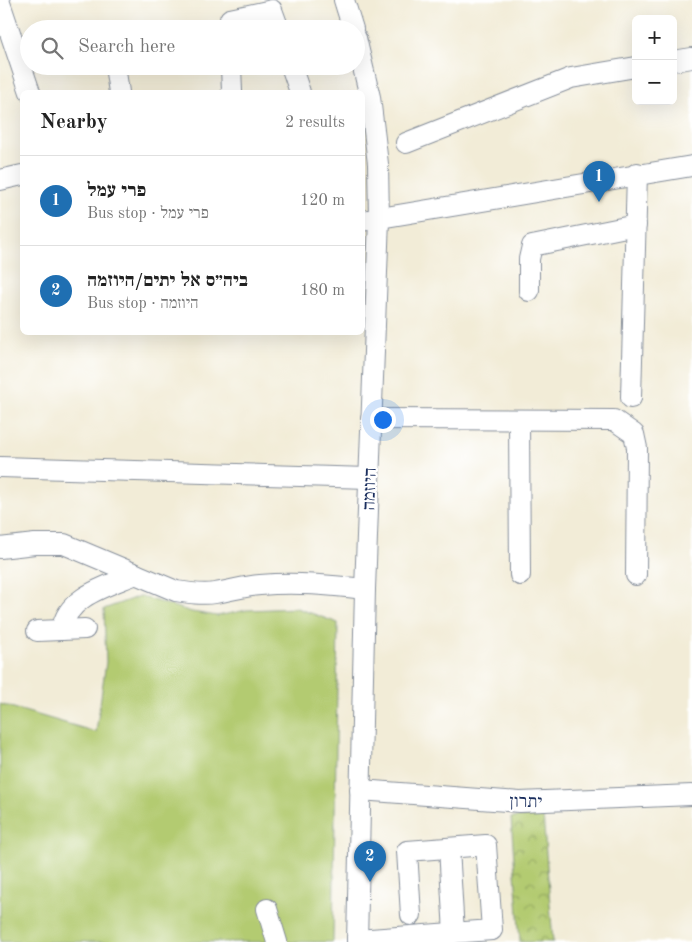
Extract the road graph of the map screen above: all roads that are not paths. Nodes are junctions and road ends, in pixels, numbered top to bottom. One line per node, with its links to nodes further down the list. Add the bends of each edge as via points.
1 (344, 0): 6 (street)
2 (0, 3): 9 (street)
3 (271, 5): 4 (street); 5 (street)
4 (230, 20)
5 (276, 20)
6 (350, 20)
7 (692, 58): 8 (street)
8 (677, 60)
9 (20, 62)
10 (632, 68): 20 (street, via 571,78)
11 (24, 75): 16 (street)
12 (116, 75): 17 (street)
13 (231, 75): 18 (street)
14 (295, 75): 19 (street)
15 (365, 75): 25 (street, היוזמה, via 378,164)
16 (29, 90)
17 (119, 90)
18 (232, 90)
19 (299, 90)
20 (406, 143)
21 (692, 166): 22 (street)
22 (638, 173): 25 (street); 26 (street)
23 (20, 175): 24 (street)
24 (0, 180)
25 (370, 220): 29 (street, היוזמה)
26 (636, 225): 27 (street, via 532,246); 28 (street)
27 (529, 291)
28 (631, 398)
29 (371, 419): 30 (street); 32 (street, היוזמה)
30 (519, 420): 35 (street); 36 (street, via 614,420 634,434 637,448)
31 (0, 467): 32 (street)
32 (369, 478): 37 (street, היוזמה)
33 (0, 548): 34 (street, via 64,544)
34 (136, 574): 37 (street, via 176,591 194,594 286,583); 39 (street, via 72,606 63,617)
35 (520, 575)
36 (636, 575)
37 (365, 590): 41 (street, היוזמה)
38 (85, 629): 39 (street)
39 (62, 630): 40 (street)
40 (37, 631)
41 (360, 790): 42 (street, יתרון, via 520,802); 47 (street, היוזמה)
42 (692, 795)
43 (449, 848): 45 (street, via 407,851); 46 (street); 46 (street, via 486,845 492,930)
44 (267, 908): 48 (street)
45 (411, 915)
46 (454, 933): 47 (street)
47 (357, 941)
48 (277, 942)

